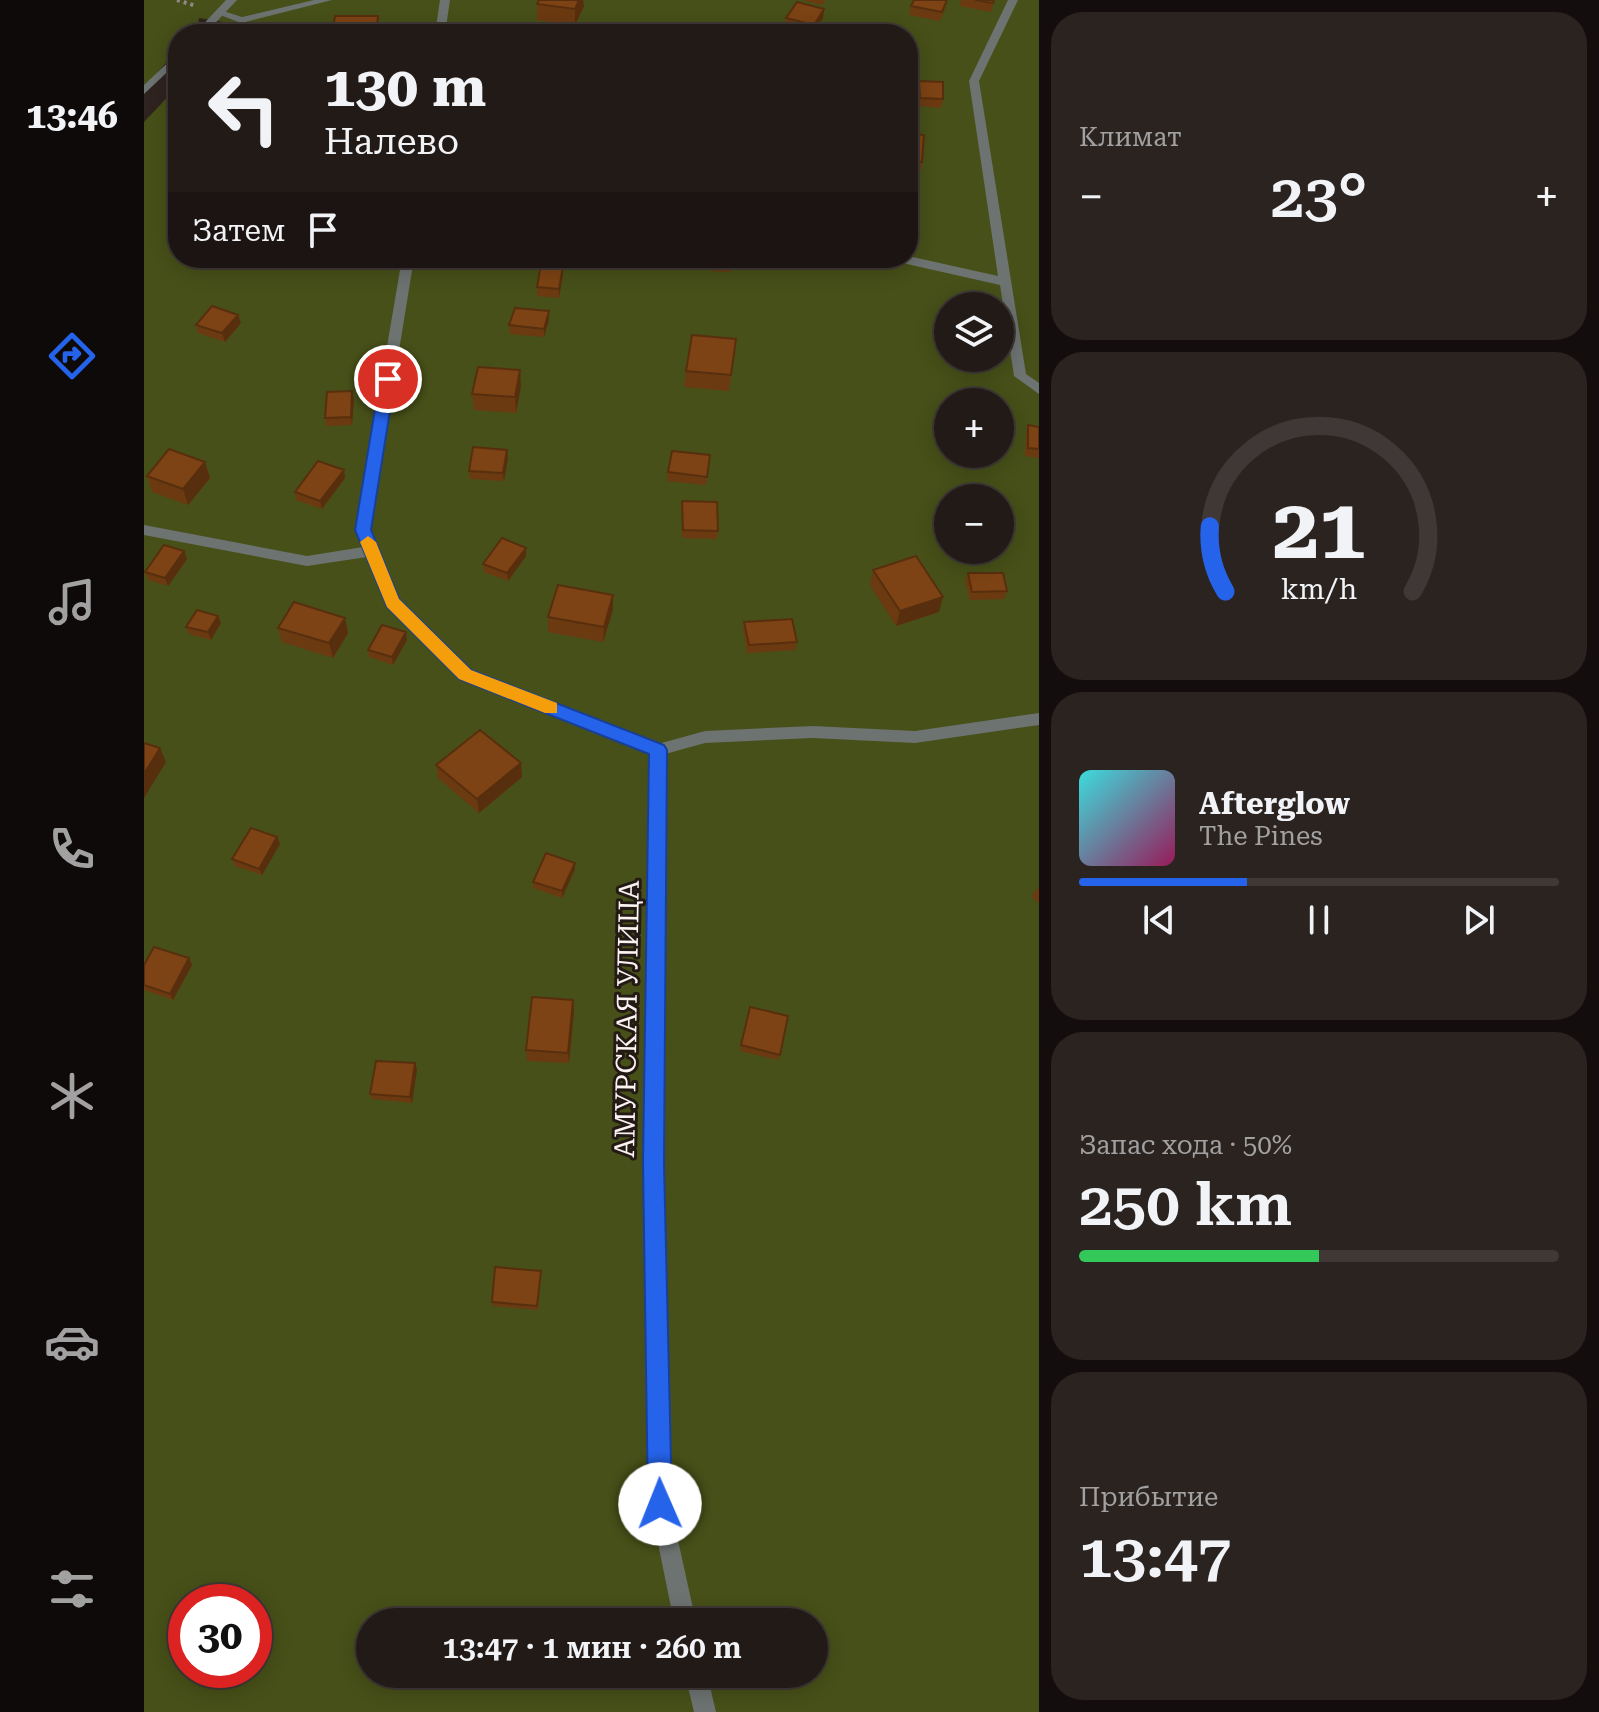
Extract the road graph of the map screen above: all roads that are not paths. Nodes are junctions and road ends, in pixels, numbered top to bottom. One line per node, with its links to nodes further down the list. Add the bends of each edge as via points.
1 (232, 0): 5 (street)
2 (327, 0): 5 (street, via 241,20)
3 (445, 0): 7 (street)
4 (1013, 0): 12 (street, via 974,81)
5 (220, 13): 6 (street)
6 (209, 24)
7 (441, 24)
8 (168, 66): 9 (street)
9 (144, 91)
10 (918, 262): 12 (street)
11 (406, 268): 15 (street, via 363,530)
12 (1006, 282): 13 (street, via 1020,376)
13 (1039, 390)
14 (144, 530): 15 (street, via 307,561)
15 (371, 551): 17 (street, via 392,602 465,674)
16 (1039, 719): 17 (street, via 915,737 813,732 705,737)
17 (658, 750): 18 (street, АМУРСКАЯ УЛИЦА, via 654,1163 660,1504)
18 (682, 1608)
19 (699, 1688): 20 (street)
20 (705, 1712)

